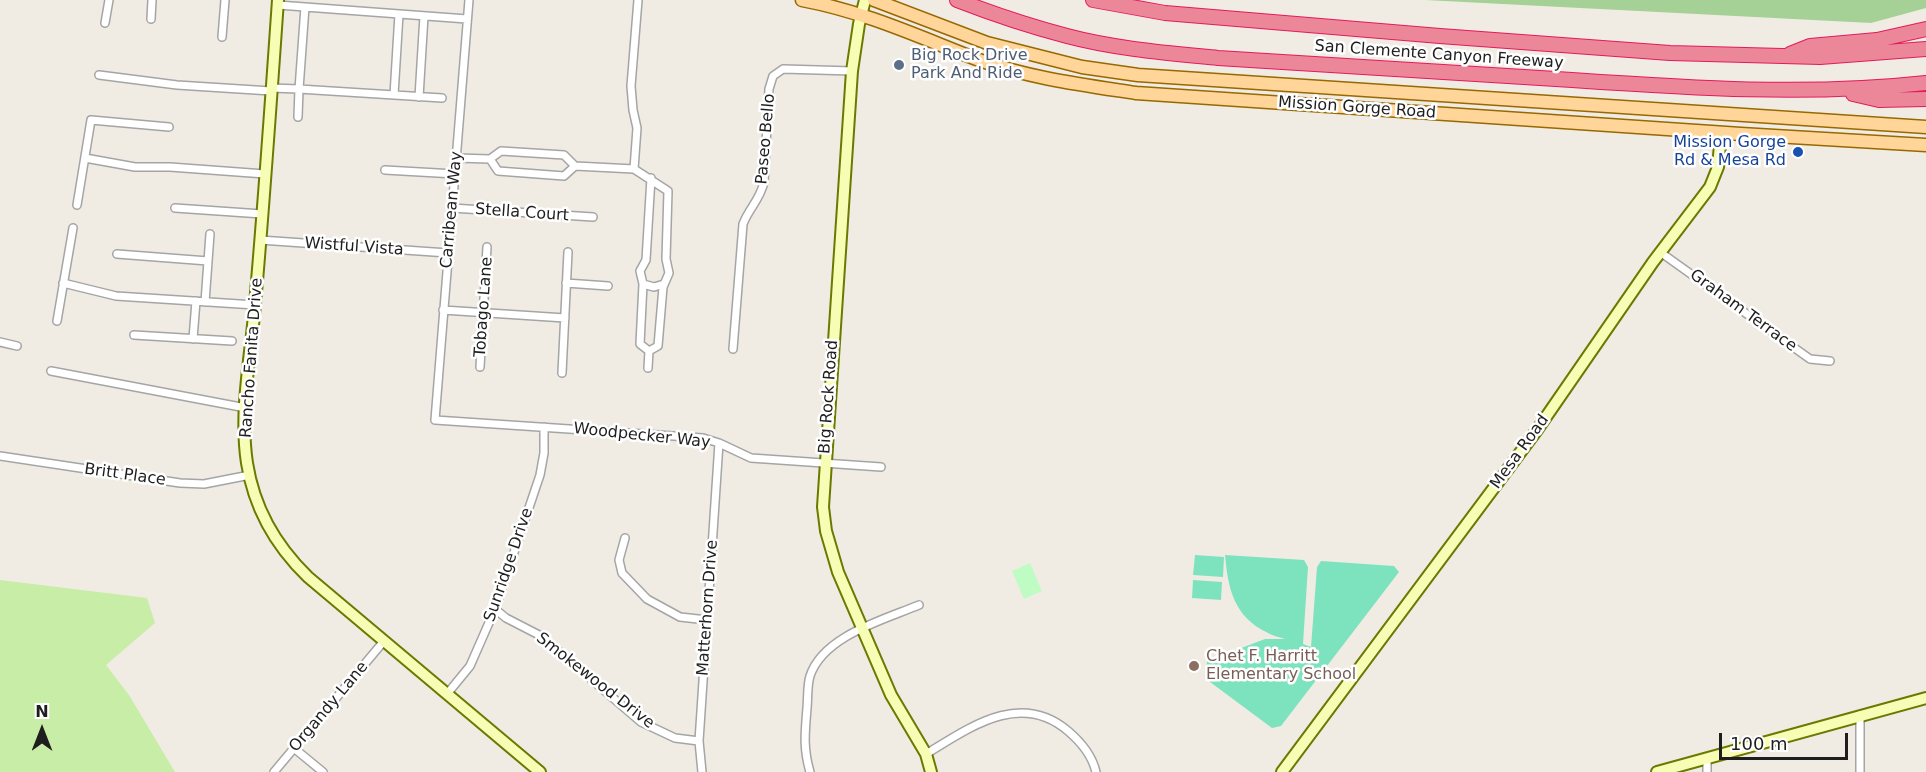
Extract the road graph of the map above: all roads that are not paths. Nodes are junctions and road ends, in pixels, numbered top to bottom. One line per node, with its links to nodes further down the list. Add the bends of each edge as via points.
1 (109, 0): 18 (street)
2 (152, 0): 16 (street)
3 (225, 0): 20 (street)
4 (469, 0): 17 (street, Carribean Way)
5 (638, 0): 45 (street, via 631,86 637,128)
6 (801, 0): 14 (main road, Mission Gorge Road)
7 (865, 0): 14 (street, Big Rock Road)
8 (874, 0): 33 (main road, Mission Gorge Road, via 987,43 1082,68)
9 (957, 0): 28 (highway, San Clemente Canyon Freeway, via 1069,37 1197,56 1679,87)
10 (1093, 0): 22 (highway, San Clemente Canyon Freeway, via 1165,13 1440,36)
11 (278, 3): 12 (street); 27 (street, Rancho Fanita Drive)
12 (305, 7): 13 (street); 26 (street)
13 (399, 14): 15 (street); 29 (street)
14 (861, 14): 23 (street, Big Rock Road); 38 (main road, Mission Gorge Road, via 991,63 1073,84 1136,93)
15 (424, 16): 17 (street); 30 (street)
16 (152, 19)
17 (467, 19): 42 (street, Carribean Way)
18 (105, 23)
19 (1926, 29): 22 (highway, via 1877,40 1810,46)
20 (222, 38)
21 (1926, 49): 22 (highway, San Clemente Canyon Freeway)
22 (1782, 57)
23 (852, 71): 81 (street, Paseo Bello, via 783,69 773,76 764,182 761,196 743,224); 93 (street, Big Rock Road)
24 (99, 75): 27 (street, via 177,85)
25 (1926, 83): 28 (highway, San Clemente Canyon Freeway)
26 (299, 89): 27 (street); 29 (street); 34 (street)
27 (271, 90): 47 (street, Rancho Fanita Drive)
28 (1837, 90): 32 (highway, via 1880,100)
29 (394, 95): 30 (street)
30 (419, 97): 31 (street)
31 (442, 98)
32 (1926, 99)
33 (1723, 115): 35 (main road, Mission Gorge Road); 38 (main road, Mesa Road)
34 (298, 117)
35 (1888, 125): 37 (main road, Mission Gorge Road); 39 (main road)
36 (168, 127): 41 (street, via 91,120)
37 (1926, 127)
38 (1722, 133): 39 (main road, Mission Gorge Road); 60 (street, Mesa Road, via 1715,177)
39 (1886, 142): 40 (main road, Mission Gorge Road)
40 (1926, 145)
41 (84, 158): 47 (street, via 135,167); 50 (street)
42 (456, 158): 43 (street); 48 (street, Carribean Way)
43 (490, 159): 44 (street, via 501,151 564,155); 44 (street, via 498,171 564,176)
44 (576, 166): 45 (street)
45 (634, 169): 49 (street)
46 (385, 170): 48 (street)
47 (265, 174): 53 (street, Rancho Fanita Drive)
48 (455, 174): 52 (street, Carribean Way)
49 (653, 180): 66 (street, via 646,260 640,271); 67 (street, via 668,190 669,273)
50 (77, 205)
51 (175, 208): 53 (street)
52 (452, 208): 54 (street, Stella Court); 61 (street, Carribean Way)
53 (262, 214): 57 (street, Rancho Fanita Drive)
54 (593, 218)
55 (73, 228): 64 (street)
56 (210, 234): 63 (street)
57 (260, 240): 61 (street, Wistful Vista); 71 (street, Rancho Fanita Drive)
58 (487, 247): 73 (street, Tobago Lane)
59 (568, 252): 65 (street)
60 (1660, 252): 83 (street, Graham Terrace, via 1810,359); 116 (street, Mesa Road, via 1537,430)
61 (448, 253): 72 (street, Carribean Way)
62 (117, 254): 63 (street)
63 (208, 261): 70 (street)
64 (63, 283): 69 (street, via 116,296); 75 (street)
65 (566, 283): 68 (street); 74 (street)
66 (643, 284): 67 (street); 82 (street, via 640,344)
67 (664, 284): 82 (street, via 658,346)
68 (608, 286)
69 (196, 301): 70 (street); 77 (street)
70 (205, 302): 71 (street)
71 (255, 305): 88 (street, Rancho Fanita Drive)
72 (443, 310): 73 (street); 89 (street, Carribean Way)
73 (483, 312): 74 (street); 84 (street, Tobago Lane)
74 (565, 318): 87 (street)
75 (57, 321)
76 (134, 335): 77 (street)
77 (193, 339): 78 (street)
78 (232, 341)
79 (0, 342): 80 (street)
80 (16, 346)
81 (733, 349)
82 (648, 351): 85 (street)
83 (1830, 361)
84 (480, 367)
85 (648, 368)
86 (51, 371): 88 (street)
87 (562, 373)
88 (246, 408): 95 (street, Rancho Fanita Drive)
89 (435, 420): 90 (street, Woodpecker Way)
90 (544, 427): 91 (street, Woodpecker Way, via 703,438); 98 (street, Sunridge Drive, via 540,475)
91 (719, 443): 93 (street, Woodpecker Way, via 752,458); 99 (street, Matterhorn Drive)
92 (0, 456): 95 (street, Britt Place, via 180,483 204,484)
93 (824, 464): 94 (street, Woodpecker Way); 100 (street, Big Rock Road, via 822,500 826,531)
94 (881, 467)
95 (250, 475): 101 (street, Rancho Fanita Drive, via 266,521 288,556)
96 (625, 537): 99 (street, via 619,560 622,573 647,599 680,617)
97 (919, 605): 100 (street)
98 (495, 609): 102 (street, Sunridge Drive, via 470,666); 105 (street, Smokewood Drive, via 542,636 641,722 675,738)
99 (707, 620): 105 (street, Matterhorn Drive)
100 (862, 629): 107 (street, Big Rock Road, via 891,696); 113 (street, via 828,649 809,678 804,745)
101 (384, 641): 102 (street, Rancho Fanita Drive); 106 (street, Organdy Lane)
102 (447, 694): 111 (street, Rancho Fanita Drive)
103 (1926, 698): 104 (street)
104 (1860, 715): 108 (street); 119 (street)
105 (699, 741): 112 (street, Matterhorn Drive)
106 (295, 748): 109 (street, Organdy Lane); 110 (street)
107 (926, 754): 114 (street, Big Rock Road); 115 (street, via 989,718 1028,713 1047,718 1072,734 1083,745)
108 (1707, 759): 117 (street); 118 (street)
109 (274, 772)
110 (322, 772)
111 (540, 772)
112 (702, 772)
113 (810, 772)
114 (932, 772)
115 (1096, 772)
116 (1282, 772)
117 (1657, 772)
118 (1707, 772)
119 (1860, 772)

